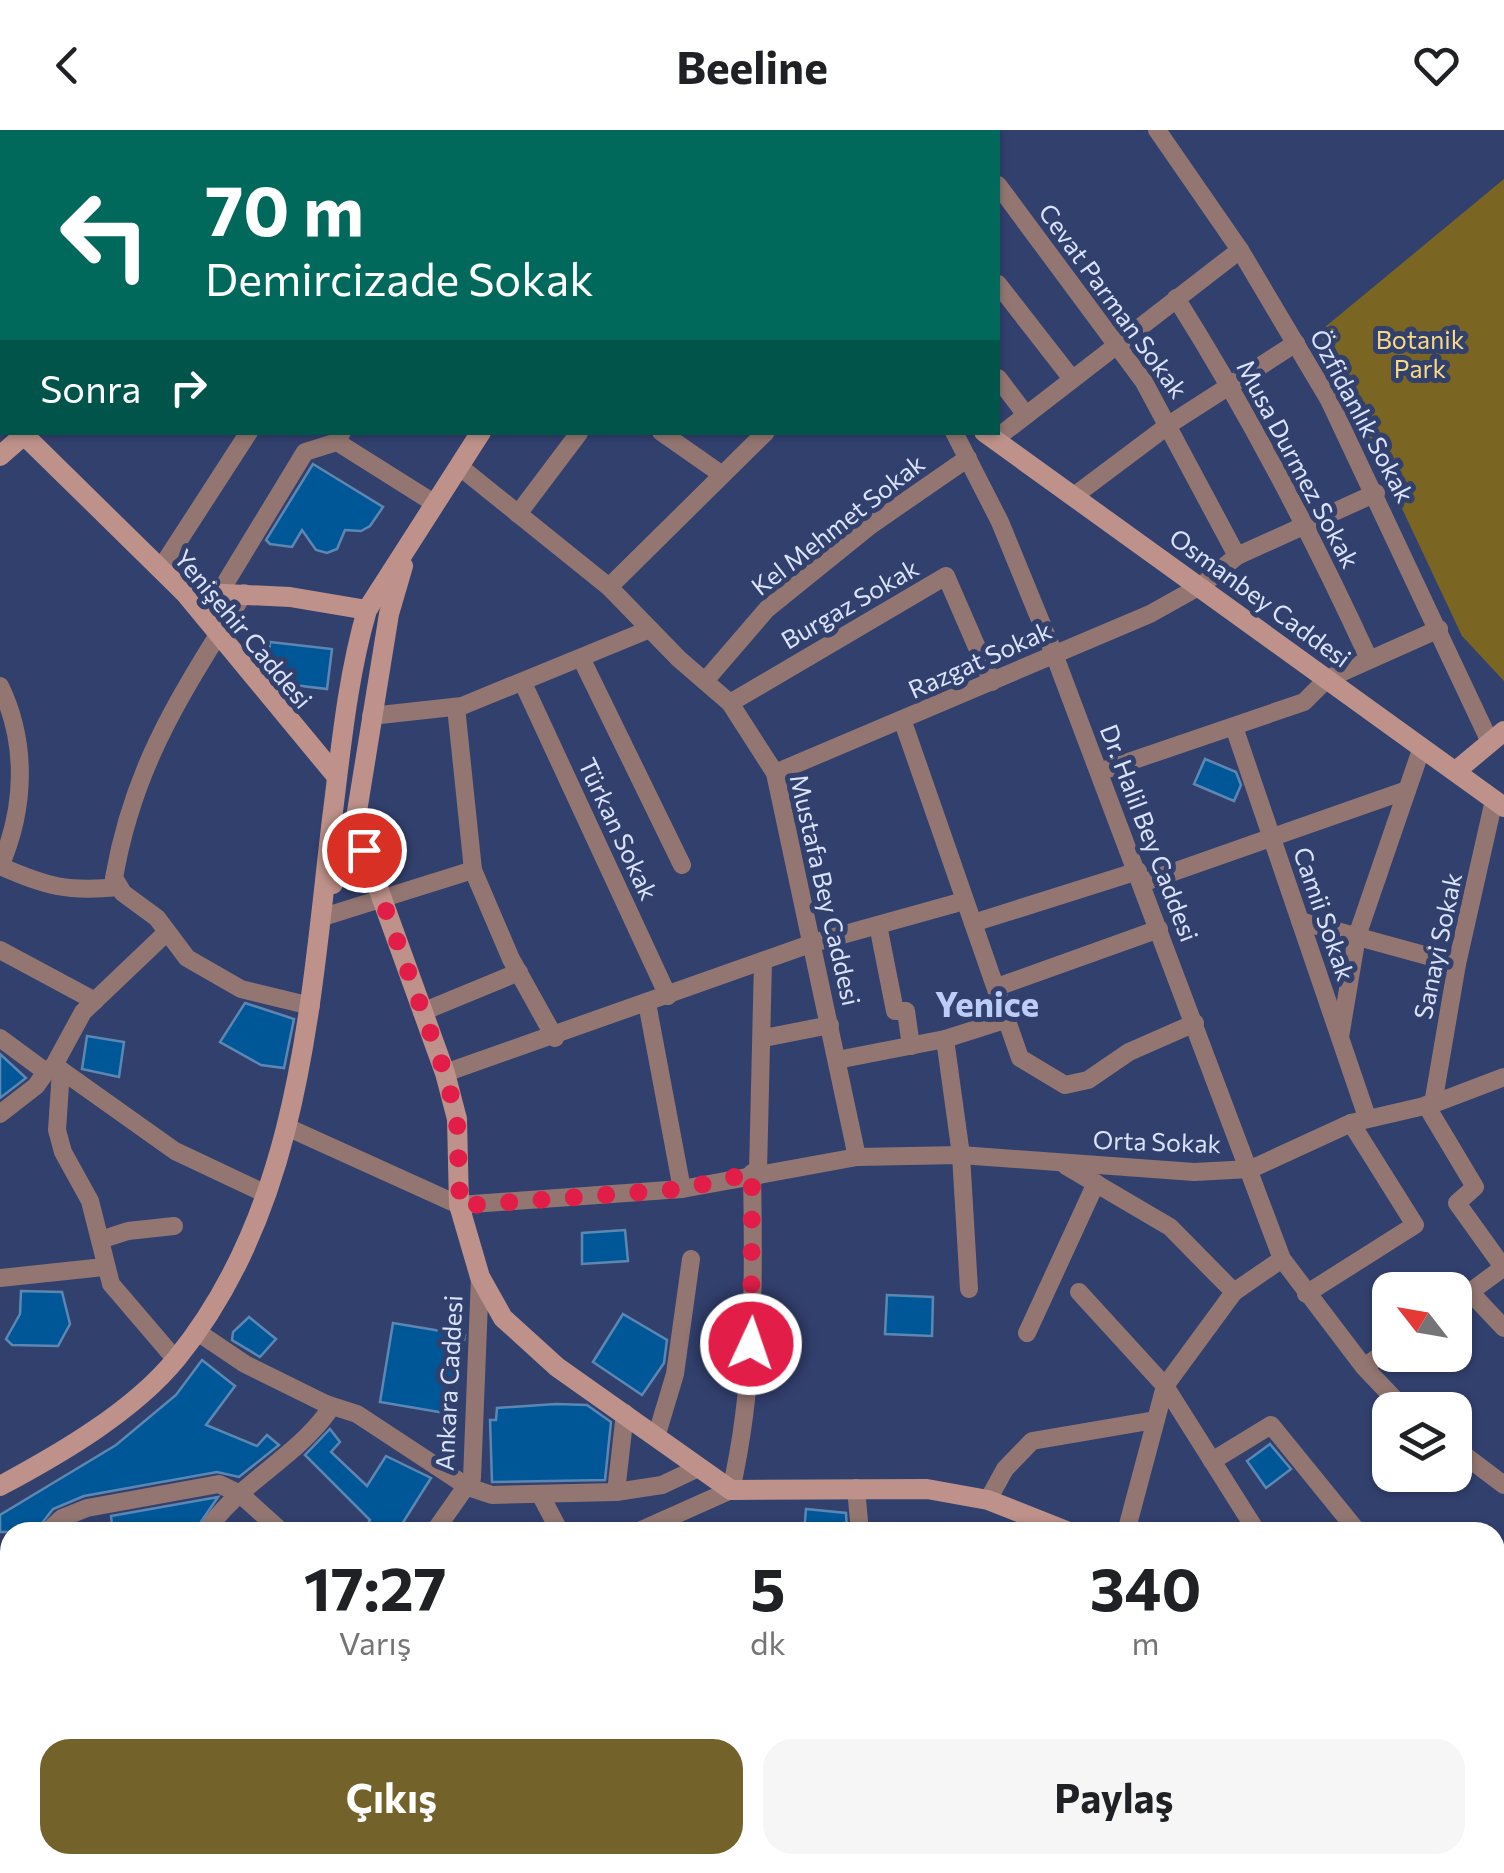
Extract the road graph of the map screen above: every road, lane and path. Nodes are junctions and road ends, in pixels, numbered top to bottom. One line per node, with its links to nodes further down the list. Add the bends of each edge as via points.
1 (1157, 130): 3 (street, Özfidanlık Sokak)
2 (1000, 195): 6 (street, Cevat Parman Sokak)
3 (1240, 250): 5 (street); 7 (street, Özfidanlık Sokak)
4 (1000, 287): 8 (street)
5 (1176, 298): 6 (street); 10 (street, Musa Durmez Sokak)
6 (1116, 343): 8 (street); 12 (street, Cevat Parman Sokak)
7 (1296, 343): 10 (street); 27 (street, Özfidanlık Sokak)
8 (1072, 378): 11 (street)
9 (1000, 381): 11 (street)
10 (1229, 383): 12 (street); 31 (street, Musa Durmez Sokak)
11 (1026, 415): 13 (street)
12 (1170, 424): 28 (street); 33 (street, Cevat Parman Sokak)
13 (1000, 430)
14 (246, 435): 34 (street)
15 (480, 435): 25 (street)
16 (578, 435): 30 (street)
17 (763, 435): 26 (street)
18 (956, 435): 24 (street, Dr. Halil Bey Caddesi)
19 (30, 436): 23 (street); 34 (street, Yenişehir Caddesi)
20 (989, 436): 28 (street, Osmanbey Caddesi)
21 (340, 437): 29 (street); 38 (street, via 305,452)
22 (682, 438): 26 (street)
23 (0, 456)
24 (968, 458): 45 (street, Dr. Halil Bey Caddesi); 49 (street, Kel Mehmet Sokak, via 766,609)
25 (460, 466): 29 (street); 30 (street, Mustafa Bey Caddesi)
26 (721, 474): 36 (street)
27 (1376, 493): 31 (street, Razgat Sokak); 43 (street, Özfidanlık Sokak)
28 (1074, 496): 35 (street, Osmanbey Caddesi)
29 (434, 504): 32 (street)
30 (518, 514): 36 (street, Mustafa Bey Caddesi)
31 (1306, 523): 33 (street, Razgat Sokak); 46 (street, Musa Durmez Sokak)
32 (411, 540): 40 (street); 41 (street)
33 (1237, 556): 35 (street, Razgat Sokak)
34 (161, 568): 37 (street, Yenişehir Caddesi)
35 (1202, 585): 45 (street, Razgat Sokak); 48 (street, Osmanbey Caddesi)
36 (609, 587): 42 (street, Mustafa Bey Caddesi)
37 (184, 592): 38 (street); 44 (street, Yenişehir Caddesi)
38 (220, 592): 39 (street)
39 (244, 594): 40 (street); 44 (street)
40 (367, 610): 41 (street); 63 (street)
41 (389, 614): 55 (street)
42 (650, 629): 47 (street); 49 (street, Mustafa Bey Caddesi)
43 (1438, 629): 46 (street); 58 (street, Özfidanlık Sokak)
44 (219, 634): 63 (street, Yenişehir Caddesi); 73 (street, via 146,759 118,856)
45 (1054, 654): 51 (street, Razgat Sokak); 60 (street, Dr. Halil Bey Caddesi)
46 (1368, 657): 48 (street)
47 (582, 660): 50 (street); 69 (street)
48 (1327, 679): 57 (street, via 1304,702); 59 (street, Osmanbey Caddesi)
49 (705, 681): 53 (street, Mustafa Bey Caddesi)
50 (523, 682): 54 (street); 89 (street, Türkan Sokak)
51 (992, 682): 53 (street, Burgaz Sokak, via 946,576); 56 (street, Razgat Sokak)
52 (1, 689): 70 (street, via 20,735 22,768)
53 (730, 702): 62 (street, Mustafa Bey Caddesi)
54 (456, 707): 55 (street); 71 (street)
55 (371, 716): 64 (street)
56 (903, 722): 62 (street, Razgat Sokak); 75 (street)
57 (1234, 728): 60 (street); 68 (street, Camii Sokak)
58 (1500, 733): 61 (street)
59 (1422, 747): 61 (street, Osmanbey Caddesi); 65 (street)
60 (1100, 772): 72 (street, Dr. Halil Bey Caddesi)
61 (1456, 772): 66 (street, Osmanbey Caddesi)
62 (775, 774): 83 (street, Mustafa Bey Caddesi)
63 (337, 777): 64 (street); 76 (street)
64 (363, 780): 67 (street)
65 (1407, 790): 68 (street); 82 (street)
66 (1499, 803): 86 (street, Sanayi Sokak)
67 (355, 824): 74 (street, Ankara Caddesi); 76 (street)
68 (1272, 836): 72 (street); 77 (street, Camii Sokak)
69 (682, 865)
70 (0, 866): 73 (street, via 72,892)
71 (473, 870): 74 (street); 87 (street)
72 (1140, 877): 78 (street); 80 (street, Dr. Halil Bey Caddesi)
73 (119, 887): 81 (street)
74 (384, 901): 76 (street); 93 (street, Ankara Caddesi)
75 (964, 901): 78 (street); 79 (street)
76 (320, 918): 92 (street)
77 (1300, 921): 82 (street); 97 (street, Camii Sokak)
78 (972, 924): 88 (street)
79 (878, 925): 83 (street); 102 (street, via 895,1011 906,1010)
80 (1159, 929): 88 (street); 95 (street, Dr. Halil Bey Caddesi)
81 (167, 932): 90 (street); 92 (street, via 187,958 214,976)
82 (1357, 936): 86 (street); 97 (street)
83 (813, 943): 85 (street); 96 (street, Mustafa Bey Caddesi)
84 (0, 950): 90 (street)
85 (763, 961): 89 (street); 100 (street)
86 (1457, 964): 107 (street, Sanayi Sokak)
87 (519, 972): 93 (street); 99 (street)
88 (996, 987): 94 (street)
89 (668, 996): 91 (street)
90 (95, 1001): 104 (street)
91 (647, 1003): 99 (street); 117 (street)
92 (311, 1006): 110 (street)
93 (422, 1012): 105 (street, Ankara Caddesi)
94 (1008, 1019): 95 (street, via 1020,1058 1066,1085 1088,1080 1129,1052); 101 (street)
95 (1195, 1023): 114 (street, Dr. Halil Bey Caddesi)
96 (830, 1025): 100 (street); 103 (street, Mustafa Bey Caddesi)
97 (1340, 1037): 109 (street, Camii Sokak)
98 (0, 1038): 104 (street)
99 (555, 1038): 105 (street)
100 (764, 1038): 115 (street)
101 (945, 1039): 102 (street); 111 (street)
102 (911, 1046): 103 (street)
103 (837, 1060): 112 (street, Mustafa Bey Caddesi)
104 (54, 1070): 108 (street); 118 (street, via 175,1151); 121 (street, via 57,1130)
105 (445, 1073): 119 (street, Ankara Caddesi, via 457,1119)
106 (1504, 1077): 107 (street)
107 (1430, 1105): 109 (street); 125 (street, via 1475,1187 1456,1204)
108 (0, 1114)
109 (1359, 1120): 114 (street); 132 (street, Camii Sokak, via 1414,1225)
110 (289, 1128): 118 (street); 119 (street)
111 (961, 1155): 112 (street, Orta Sokak); 113 (street, Orta Sokak); 128 (street)
112 (856, 1157): 115 (street, Orta Sokak)
113 (1061, 1164): 114 (street, Orta Sokak); 116 (street)
114 (1251, 1169): 123 (street, Dr. Halil Bey Caddesi)
115 (755, 1173): 117 (street, Orta Sokak); 153 (street, via 749,1374)
116 (1096, 1183): 131 (street, via 1170,1227); 136 (street)
117 (682, 1189): 119 (street, Orta Sokak)
118 (264, 1193): 135 (street)
119 (460, 1206): 126 (street, Ankara Caddesi)
120 (174, 1226): 121 (street)
121 (100, 1240): 124 (street)
122 (691, 1259): 145 (street, via 675,1374)
123 (1282, 1259): 131 (street); 132 (street, Dr. Halil Bey Caddesi)
124 (104, 1266): 127 (street); 137 (street, via 111,1284)
125 (1504, 1267): 129 (street)
126 (480, 1277): 143 (street, via 504,1318 557,1367); 151 (street, Ankara Caddesi)
127 (0, 1278)
128 (969, 1289)
129 (1472, 1290)
130 (1078, 1292): 140 (street)
131 (1234, 1292): 140 (street)
132 (1306, 1294): 139 (street, Dr. Halil Bey Caddesi)
133 (1472, 1304): 134 (street)
134 (1504, 1328)
135 (198, 1332): 137 (street); 142 (street, via 244,1364)
136 (1026, 1333)
137 (176, 1360): 150 (street, via 104,1424)
138 (1372, 1361): 139 (street)
139 (1364, 1367): 141 (street, Dr. Halil Bey Caddesi)
140 (1165, 1386): 144 (street); 146 (street)
141 (1388, 1392)
142 (326, 1404): 151 (street, via 358,1414); 155 (street, via 320,1423)
143 (625, 1412): 145 (street); 154 (street)
144 (1155, 1420): 157 (street, via 1032,1441); 166 (street)
145 (657, 1434): 148 (street)
146 (1212, 1460): 167 (street); 168 (street, via 1271,1425)
147 (1472, 1461): 149 (street)
148 (698, 1468): 153 (street); 154 (street, via 662,1485)
149 (1504, 1485)
150 (0, 1486)
151 (468, 1487): 156 (street); 161 (street, Ankara Caddesi)
152 (856, 1488): 153 (street); 157 (street, via 927,1489); 164 (street)
153 (730, 1490): 163 (street)
154 (616, 1492): 156 (street)
155 (240, 1494): 158 (street, via 220,1484 148,1494); 159 (street); 160 (street)
156 (540, 1494): 162 (street)
157 (988, 1500): 165 (street)
158 (58, 1522)
159 (215, 1522)
160 (271, 1522)
161 (442, 1522)
162 (555, 1522)
163 (659, 1522)
164 (859, 1522)
165 (1044, 1522)
166 (1129, 1522)
167 (1251, 1522)
168 (1350, 1522)

